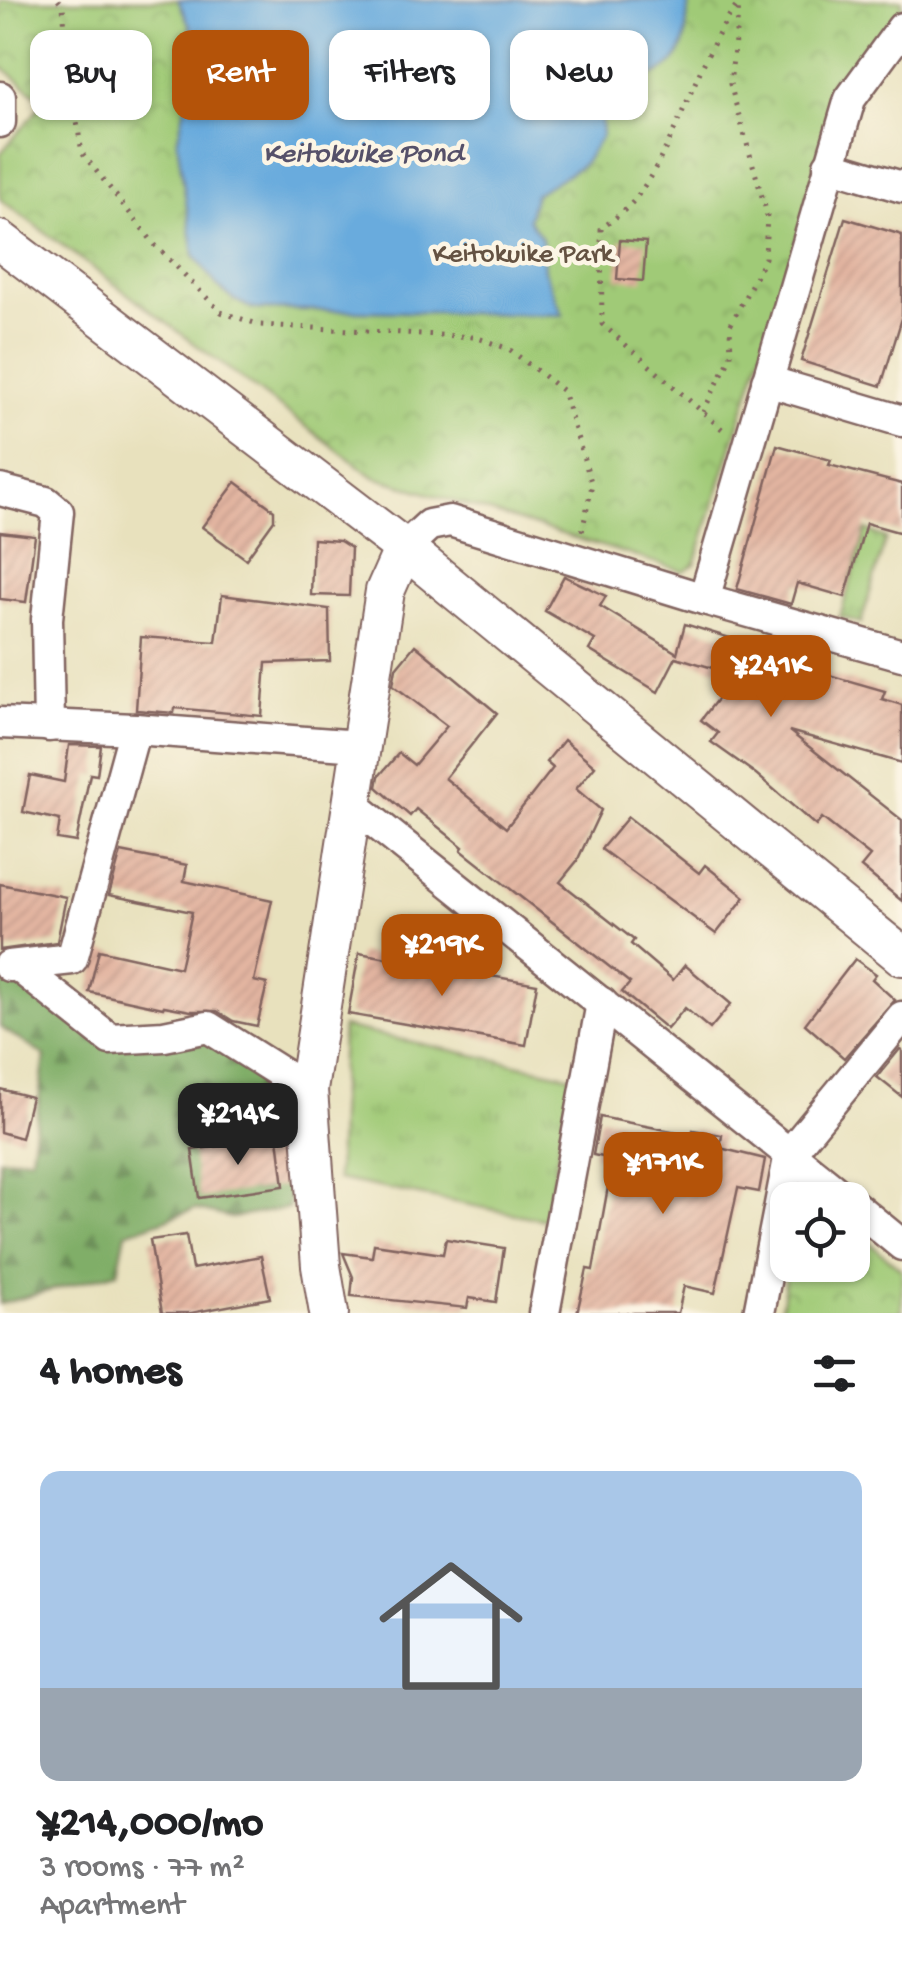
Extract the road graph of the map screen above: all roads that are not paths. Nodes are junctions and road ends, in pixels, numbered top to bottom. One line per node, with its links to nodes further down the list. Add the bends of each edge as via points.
1 (902, 28): 4 (street, via 850,100)
2 (0, 97): 3 (street)
3 (0, 122)
4 (829, 165): 5 (street); 7 (street)
5 (902, 187)
6 (0, 240): 10 (street)
7 (767, 381): 8 (street); 11 (street)
8 (902, 421)
9 (0, 490): 14 (street, via 46,502 58,512 47,619)
10 (404, 548): 11 (street, via 429,525 450,520); 16 (street, via 385,591); 18 (street)
11 (704, 599): 12 (street)
12 (902, 655)
13 (0, 723): 14 (street)
14 (49, 726): 15 (street)
15 (135, 729): 16 (street); 19 (street, via 72,959)
16 (359, 746): 17 (street)
17 (352, 804): 20 (street); 22 (street)
18 (902, 956)
19 (9, 968): 22 (street, via 110,1039 208,1026)
20 (602, 1003): 23 (street); 28 (street)
21 (902, 1017): 23 (street)
22 (308, 1090): 27 (street)
23 (790, 1153): 24 (street); 29 (street)
24 (826, 1182)
25 (870, 1219): 26 (street)
26 (902, 1245)
27 (329, 1313)
28 (544, 1313)
29 (760, 1313)

